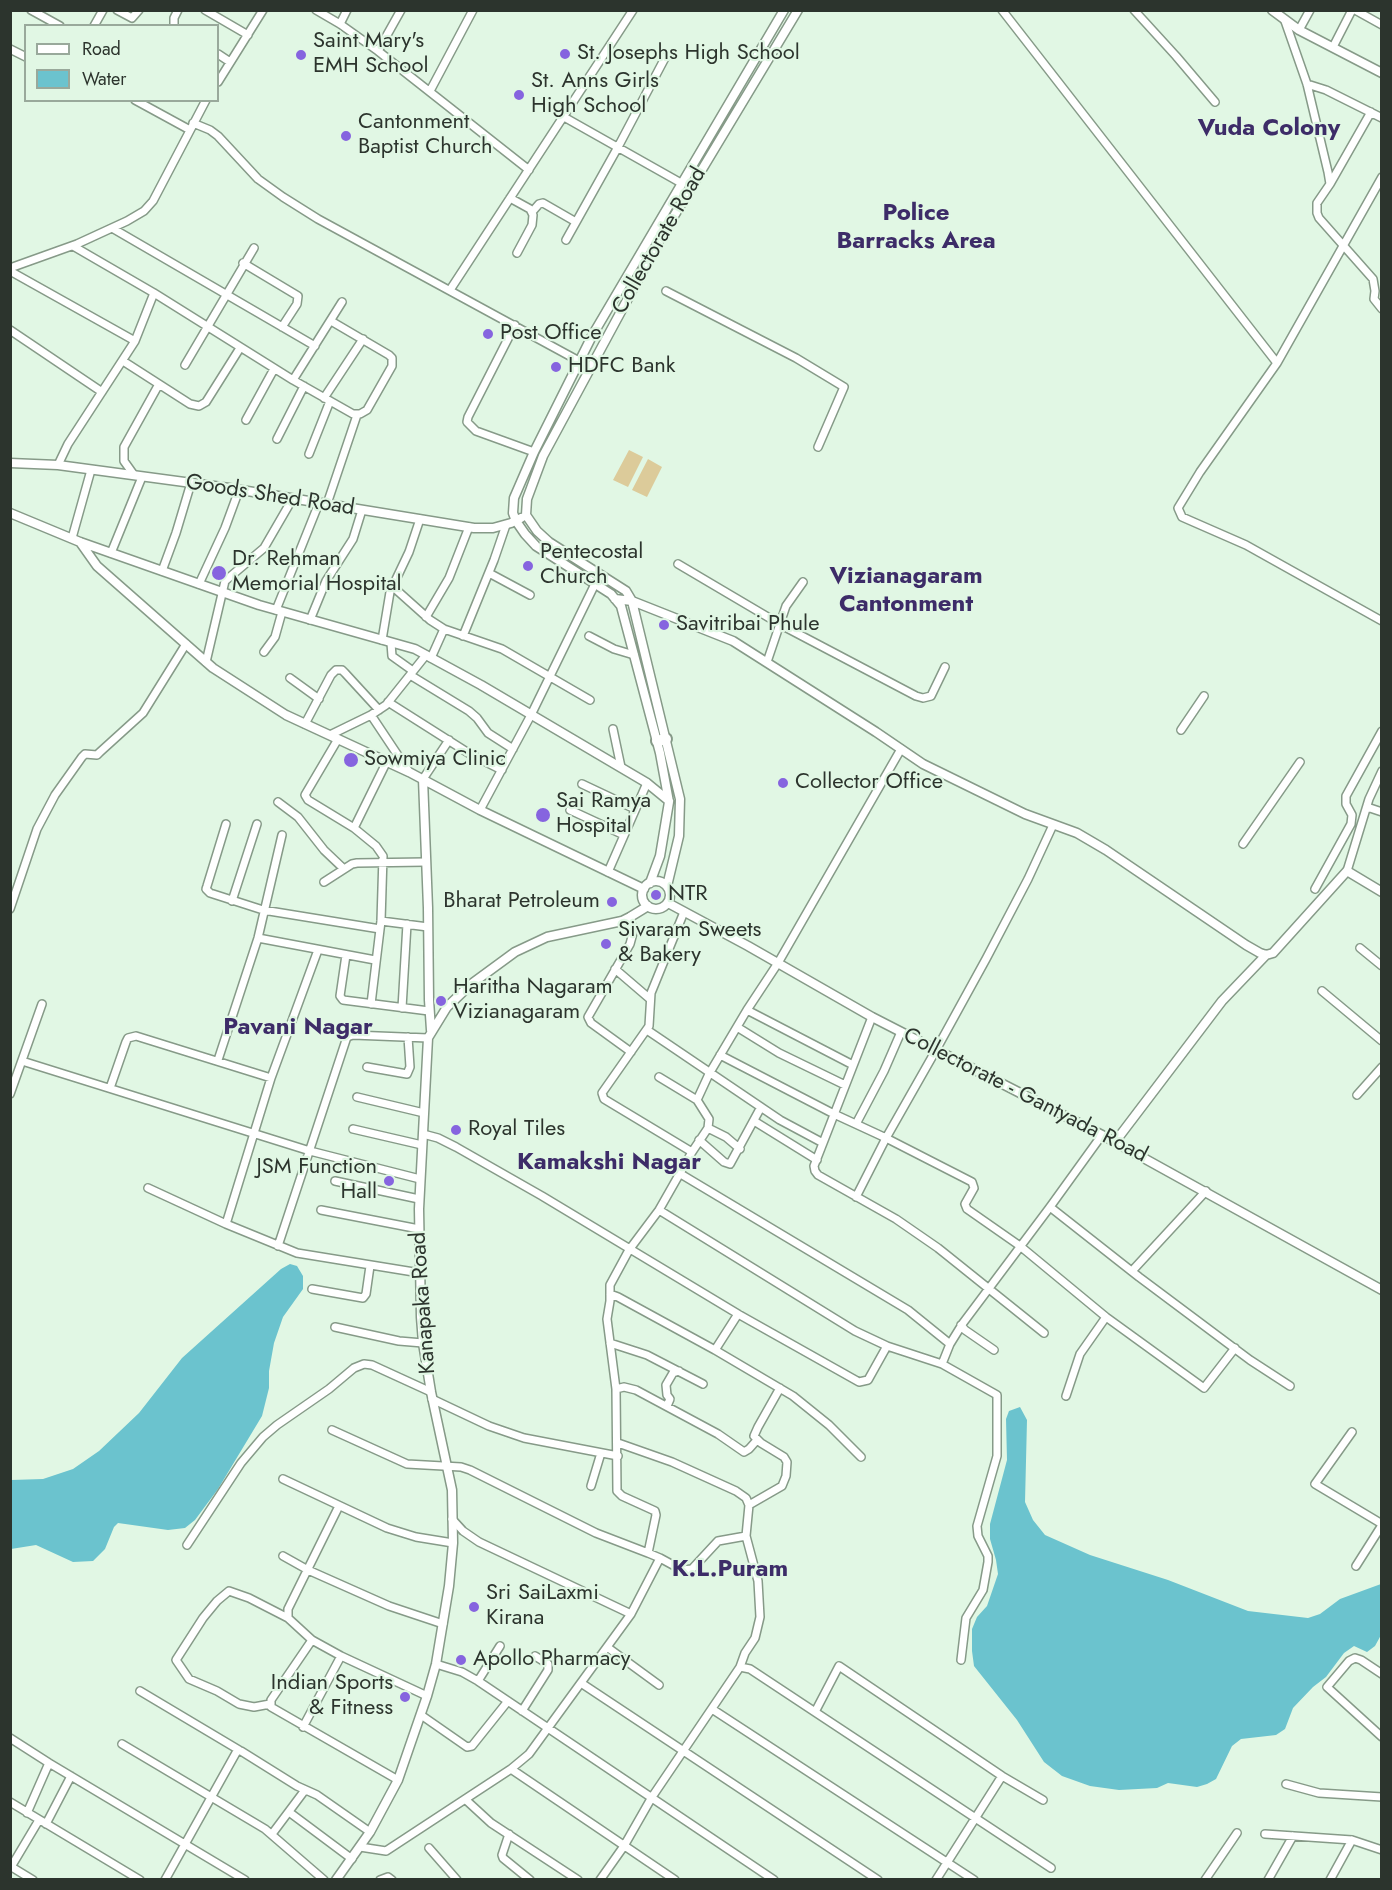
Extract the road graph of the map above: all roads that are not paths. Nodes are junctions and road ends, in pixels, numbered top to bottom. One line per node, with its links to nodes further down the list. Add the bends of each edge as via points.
1 (32, 10): 20 (street)
2 (103, 10): 21 (street)
3 (117, 10): 4 (street, via 132,18)
4 (139, 10)
5 (206, 10): 25 (street)
6 (263, 10): 25 (street)
7 (316, 10): 22 (street)
8 (347, 10): 22 (street)
9 (401, 10): 28 (street)
10 (473, 10): 36 (street)
11 (633, 10): 41 (street)
12 (784, 10): 47 (street, Collectorate Road)
13 (798, 10): 103 (street, Collectorate Road, via 597,352 543,456 527,499)
14 (1002, 10): 79 (street)
15 (1134, 10): 39 (street)
16 (1272, 10): 19 (street)
17 (1310, 10): 24 (street)
18 (1353, 10): 23 (street); 26 (street)
19 (1285, 21): 24 (street); 35 (street)
20 (56, 24)
21 (95, 24)
22 (340, 24): 28 (street)
23 (1382, 25)
24 (1299, 30): 26 (street)
25 (248, 35): 32 (street)
26 (1333, 47): 33 (street)
27 (10, 49): 30 (street)
28 (378, 51): 36 (street)
29 (219, 55): 32 (street)
30 (24, 56)
31 (666, 56): 44 (street)
32 (230, 62): 34 (street)
33 (1382, 74)
34 (219, 80)
35 (1307, 84): 40 (street); 48 (street)
36 (430, 92): 45 (street)
37 (139, 102): 43 (street)
38 (205, 102): 43 (street)
39 (1215, 102)
40 (1371, 112): 42 (street); 48 (street)
41 (564, 117): 44 (street); 45 (street)
42 (1382, 118)
43 (192, 127): 52 (street, via 153,201 144,211); 61 (street, via 210,130 218,136 258,178 283,197)
44 (618, 147): 47 (street); 51 (street)
45 (529, 170): 49 (street)
46 (1382, 177): 54 (street)
47 (681, 183): 78 (street, Collectorate Road)
48 (1330, 184): 54 (street, via 1317,203 1317,213)
49 (510, 198): 50 (street); 61 (street)
50 (532, 212): 51 (street, via 543,203); 57 (street, via 532,225)
51 (576, 222): 53 (street)
52 (112, 228): 55 (street); 65 (street)
53 (566, 240)
54 (1342, 244): 63 (street, via 1373,279); 79 (street)
55 (73, 246): 59 (street); 64 (street)
56 (254, 248): 58 (street)
57 (517, 254)
58 (243, 263): 65 (street); 70 (street, via 298,296)
59 (10, 270): 74 (street)
60 (1382, 281): 63 (street)
61 (450, 290): 69 (street)
62 (666, 291): 90 (street, via 844,387)
63 (1376, 291): 67 (street, via 1374,299)
64 (154, 293): 71 (street); 74 (street)
65 (226, 294): 70 (street); 71 (street)
66 (342, 302): 68 (street)
67 (1382, 309)
68 (331, 321): 73 (street); 75 (street)
69 (515, 325): 78 (street); 91 (street, via 467,422 476,431)
70 (282, 327): 75 (street)
71 (207, 328): 76 (street); 80 (street)
72 (10, 330): 85 (street)
73 (363, 339): 86 (street); 87 (street, via 389,355 393,362 367,410)
74 (135, 341): 77 (street)
75 (315, 346): 82 (street)
76 (240, 348): 81 (street); 83 (street, via 203,405 190,404)
77 (123, 361): 83 (street); 85 (street)
78 (579, 361): 91 (street, Collectorate Road)
79 (1276, 363): 124 (street, via 1180,502 1179,512)
80 (185, 364)
81 (274, 369): 82 (street); 88 (street)
82 (293, 380): 84 (street)
83 (159, 384): 96 (street, via 124,447 124,461)
84 (304, 386): 86 (street); 89 (street)
85 (102, 392): 94 (street)
86 (327, 399): 87 (street); 92 (street)
87 (357, 415): 100 (street)
88 (246, 420)
89 (277, 439)
90 (818, 447)
91 (534, 452): 105 (street, Collectorate Road, via 514,498)
92 (309, 454)
93 (10, 463): 94 (street, Goods Shed Road)
94 (58, 465): 95 (street, Goods Shed Road)
95 (91, 470): 96 (street, Goods Shed Road); 108 (street)
96 (138, 476): 97 (street, Goods Shed Road); 109 (street)
97 (191, 483): 98 (street, Goods Shed Road); 111 (street)
98 (239, 490): 99 (street, Goods Shed Road); 114 (street)
99 (292, 498): 100 (street, Goods Shed Road); 117 (street, via 264,548 227,577)
100 (323, 503): 101 (street, Goods Shed Road); 121 (street)
101 (362, 510): 104 (street, Goods Shed Road); 123 (street, via 353,539 326,581)
102 (10, 513): 108 (street)
103 (526, 515): 105 (street, Goods Shed Road); 120 (street, via 549,542 626,591)
104 (420, 519): 107 (street, Goods Shed Road); 116 (street)
105 (516, 521): 106 (street, Goods Shed Road); 115 (street, via 536,546)
106 (506, 525): 107 (street, Goods Shed Road); 112 (street)
107 (469, 527): 122 (street, via 449,578)
108 (76, 540): 109 (street); 130 (street, via 97,566)
109 (111, 553): 111 (street)
110 (678, 564): 125 (street)
111 (162, 571): 114 (street)
112 (489, 573): 118 (street); 127 (street)
113 (803, 582): 125 (street)
114 (199, 584): 117 (street)
115 (595, 584): 119 (street); 138 (street)
116 (392, 586): 122 (street); 129 (street, via 386,608)
117 (222, 592): 121 (street); 134 (street)
118 (531, 595)
119 (615, 599): 120 (street); 132 (street, via 621,606)
120 (632, 601): 135 (street, via 733,641); 153 (street)
121 (279, 611): 123 (street); 131 (street, via 275,636)
122 (426, 617): 126 (street)
123 (310, 620): 129 (street)
124 (1382, 621)
125 (779, 623): 135 (street); 136 (street, via 923,698 933,693)
126 (444, 629): 127 (street); 133 (street)
127 (463, 636): 138 (street, via 502,649)
128 (589, 636): 132 (street)
129 (387, 641): 133 (street); 137 (street, via 392,656)
130 (186, 644): 134 (street); 194 (street, via 143,713 97,755 85,754 55,795 37,829)
131 (264, 652)
132 (634, 655): 153 (street)
133 (428, 657): 137 (street); 146 (street)
134 (206, 662): 147 (street)
135 (767, 662): 155 (street)
136 (945, 667)
137 (412, 673): 143 (street); 154 (street, via 469,711 488,733)
138 (550, 677): 142 (street); 146 (street)
139 (290, 678): 141 (street)
140 (1204, 696): 149 (street)
141 (319, 699): 144 (street, via 331,675 339,670 356,682); 147 (street)
142 (590, 700)
143 (388, 702): 144 (street); 152 (street)
144 (379, 710): 145 (street)
145 (371, 715): 151 (street); 161 (street)
146 (531, 715): 154 (street); 158 (street)
147 (305, 724): 151 (street)
148 (613, 729): 158 (street)
149 (1181, 730)
150 (1382, 731): 189 (street, via 1346,796 1351,824)
151 (334, 737): 156 (street); 175 (street, via 305,795)
152 (449, 740): 159 (street); 162 (street)
153 (662, 740): 166 (street); 180 (street, via 680,799)
154 (513, 749): 159 (street)
155 (901, 749): 174 (street, via 989,798); 207 (street)
156 (387, 761): 161 (street); 175 (street)
157 (1300, 762): 178 (street)
158 (621, 767): 163 (street)
159 (502, 770): 169 (street)
160 (1382, 771): 167 (street)
161 (409, 772): 162 (street)
162 (423, 779): 169 (street); 182 (street, Kanapaka Road)
163 (647, 783): 166 (street); 168 (street)
164 (582, 784): 168 (street)
165 (278, 802): 183 (street, via 298,817)
166 (669, 802): 179 (street)
167 (1367, 807): 171 (street); 184 (street)
168 (635, 809): 177 (street)
169 (480, 810): 185 (street)
170 (570, 810): 177 (street)
171 (1382, 812)
172 (226, 824): 191 (street, via 206,889)
173 (257, 824): 191 (street)
174 (1053, 825): 205 (street, via 1077,833 1106,850); 224 (street)
175 (354, 828): 181 (street, via 381,852)
176 (282, 835): 195 (street)
177 (624, 835): 185 (street)
178 (1243, 844)
179 (660, 856): 180 (street); 187 (street)
180 (674, 858): 188 (street)
181 (384, 862): 182 (street); 183 (street, via 357,863); 199 (street)
182 (426, 862): 200 (street, Kanapaka Road)
183 (344, 869): 186 (street)
184 (1347, 871): 190 (street); 205 (street, via 1273,953)
185 (608, 872): 187 (street)
186 (324, 882)
187 (647, 886): 188 (street, via 659,882); 193 (street, via 643,898)
188 (667, 886): 192 (street)
189 (1315, 889)
190 (1382, 892)
191 (232, 901): 195 (street)
192 (668, 903): 193 (street, via 660,908); 196 (street, Collectorate - Gantyada Road)
193 (648, 906): 197 (street)
194 (10, 909)
195 (263, 910): 199 (street); 201 (street)
196 (684, 912): 207 (street, Collectorate - Gantyada Road); 211 (street)
197 (630, 917): 209 (street, via 632,939); 222 (street, via 547,937 515,952 447,1007)
198 (407, 924): 199 (street); 200 (street); 214 (street)
199 (380, 925): 206 (street)
200 (428, 927): 216 (street, Kanapaka Road)
201 (258, 938): 203 (street); 227 (street)
202 (1360, 948): 208 (street)
203 (318, 950): 204 (street); 234 (street)
204 (346, 955): 206 (street); 213 (street, via 341,998)
205 (1266, 955): 253 (street, via 1222,1001)
206 (375, 960): 213 (street)
207 (778, 963): 215 (street); 217 (street, Collectorate - Gantyada Road)
208 (1382, 966)
209 (615, 969): 211 (street); 225 (street, via 588,1020)
210 (1322, 991): 223 (street)
211 (650, 999): 219 (street, via 651,1020)
212 (42, 1004): 228 (street)
213 (371, 1004): 214 (street)
214 (402, 1008): 216 (street)
215 (747, 1010): 218 (street); 229 (street)
216 (429, 1011): 222 (street, Kanapaka Road)
217 (872, 1017): 220 (street, Collectorate - Gantyada Road); 229 (street)
218 (736, 1028): 226 (street); 235 (street)
219 (647, 1030): 225 (street); 232 (street)
220 (901, 1032): 224 (street, Collectorate - Gantyada Road); 245 (street)
221 (408, 1037): 222 (street); 230 (street, via 407,1074); 257 (street, via 347,1037)
222 (429, 1038): 242 (street, Kanapaka Road)
223 (1382, 1041)
224 (936, 1050): 250 (street, Collectorate - Gantyada Road); 251 (street)
225 (631, 1052): 258 (street, via 602,1096)
226 (720, 1055): 232 (street); 243 (street)
227 (218, 1060): 234 (street); 236 (street, via 131,1036)
228 (22, 1061): 236 (street); 237 (street)
229 (853, 1065): 235 (street)
230 (367, 1067)
231 (1382, 1067): 238 (street)
232 (709, 1074): 240 (street); 241 (street)
233 (659, 1077): 240 (street)
234 (271, 1078): 248 (street)
235 (845, 1085): 243 (street)
236 (110, 1088): 248 (street)
237 (10, 1094)
238 (1357, 1095)
239 (357, 1097): 242 (street)
240 (697, 1100): 246 (street, via 709,1119)
241 (761, 1107): 244 (street); 254 (street)
242 (424, 1113): 249 (street, Kanapaka Road)
243 (834, 1114): 245 (street); 254 (street)
244 (754, 1121): 256 (street); 259 (street)
245 (856, 1124): 251 (street)
246 (708, 1128): 252 (street); 256 (street)
247 (353, 1129): 255 (street)
248 (254, 1132): 257 (street); 270 (street)
249 (423, 1134): 255 (street, Kanapaka Road); 274 (street, via 456,1147)
250 (1102, 1135): 253 (street, Collectorate - Gantyada Road); 267 (street)
251 (886, 1138): 265 (street); 273 (street, via 972,1182 966,1208)
252 (699, 1140): 256 (street, via 727,1164); 258 (street)
253 (1115, 1142): 264 (street, Collectorate - Gantyada Road)
254 (823, 1143): 259 (street)
255 (422, 1145): 261 (street, Kanapaka Road)
256 (740, 1149)
257 (310, 1150): 261 (street); 272 (street)
258 (692, 1152): 260 (street)
259 (817, 1160): 265 (street, via 818,1175)
260 (679, 1173): 269 (street); 289 (street, via 908,1310)
261 (420, 1179): 266 (street, Kanapaka Road)
262 (335, 1181): 266 (street)
263 (148, 1188): 270 (street)
264 (1206, 1191): 276 (street); 280 (street, Collectorate - Gantyada Road)
265 (856, 1197): 279 (street, via 896,1219)
266 (419, 1199): 271 (street, Kanapaka Road)
267 (1050, 1207): 273 (street); 276 (street)
268 (321, 1210): 271 (street)
269 (659, 1210): 274 (street); 290 (street, via 824,1313)
270 (226, 1224): 272 (street)
271 (419, 1229): 277 (street, Kanapaka Road)
272 (278, 1246): 275 (street, via 307,1256)
273 (1020, 1246): 279 (street); 283 (street)
274 (629, 1250): 281 (street, via 612,1281); 282 (street)
275 (370, 1266): 277 (street); 278 (street, via 363,1298)
276 (1132, 1271): 291 (street)
277 (420, 1273): 288 (street, Kanapaka Road)
278 (312, 1289)
279 (990, 1289): 284 (street); 286 (street)
280 (1382, 1290)
281 (610, 1294): 287 (street); 292 (street)
282 (738, 1314): 290 (street, via 859,1382 868,1380); 292 (street)
283 (1106, 1317): 291 (street, via 1204,1388); 301 (street, via 1080,1354)
284 (962, 1325): 289 (street); 293 (street)
285 (336, 1327): 288 (street)
286 (1044, 1334)
287 (610, 1343): 295 (street); 299 (street)
288 (423, 1344): 300 (street, Kanapaka Road)
289 (950, 1344): 294 (street)
290 (887, 1346): 294 (street)
291 (1235, 1348): 297 (street)
292 (715, 1350): 298 (street)
293 (994, 1350)
294 (942, 1364): 333 (street, via 997,1397 997,1456 977,1526 988,1562 983,1590 966,1618)
295 (679, 1371): 296 (street); 302 (street, via 673,1373 666,1385 670,1399)
296 (703, 1384)
297 (1290, 1386)
298 (780, 1388): 305 (street, via 754,1434); 309 (street, via 830,1425)
299 (616, 1389): 302 (street, via 630,1388); 306 (street)
300 (432, 1396): 307 (street, via 489,1426 524,1438); 310 (street, Kanapaka Road); 319 (street, via 372,1365 354,1368 257,1443)
301 (1066, 1396)
302 (667, 1406): 305 (street, via 744,1452)
303 (332, 1430): 310 (street, via 407,1464)
304 (1352, 1432): 316 (street, via 1315,1484)
305 (757, 1440): 313 (street, via 784,1457 786,1476 782,1486)
306 (618, 1443): 308 (street); 313 (street, via 736,1491)
307 (601, 1453): 308 (street); 312 (street)
308 (618, 1456): 320 (street, via 618,1493 656,1515)
309 (861, 1457)
310 (447, 1466): 315 (street, Kanapaka Road); 320 (street, via 470,1470 596,1533)
311 (283, 1479): 314 (street)
312 (591, 1486)
313 (749, 1505): 317 (street)
314 (339, 1506): 318 (street, via 404,1534); 324 (street)
315 (452, 1519): 318 (street, Kanapaka Road); 325 (street, via 479,1542)
316 (1382, 1524): 323 (street)
317 (746, 1536): 322 (street, via 718,1541 692,1569 682,1570); 335 (street, via 758,1581 760,1617 755,1638)
318 (453, 1543): 327 (street, Kanapaka Road)
319 (187, 1545)
320 (648, 1553): 322 (street)
321 (283, 1556): 324 (street)
322 (660, 1558): 325 (street)
323 (1356, 1566)
324 (308, 1570): 326 (street, via 288,1609); 327 (street, via 389,1606)
325 (631, 1614): 330 (street)
326 (288, 1618): 328 (street); 343 (street, via 229,1591 203,1618 176,1660 189,1679 239,1704)
327 (443, 1624): 334 (street, Kanapaka Road)
328 (312, 1640): 331 (street); 343 (street)
329 (500, 1647): 337 (street)
330 (607, 1647): 338 (street); 339 (street)
331 (341, 1656): 341 (street); 348 (street)
332 (535, 1656): 345 (street, via 548,1664 548,1670)
333 (961, 1660)
334 (436, 1665): 337 (street); 341 (street, Kanapaka Road)
335 (740, 1667): 344 (street); 346 (street, via 750,1669)
336 (1382, 1674): 350 (street, via 1355,1658 1327,1687)
337 (478, 1681): 342 (street)
338 (581, 1683): 349 (street); 354 (street)
339 (659, 1685)
340 (140, 1691): 353 (street)
341 (427, 1696): 347 (street, Kanapaka Road)
342 (508, 1701): 345 (street); 347 (street, via 472,1746 467,1747)
343 (270, 1704): 348 (street)
344 (712, 1709): 354 (street); 385 (street)
345 (522, 1711): 349 (street)
346 (815, 1712): 358 (street, via 839,1666); 370 (street)
347 (421, 1715): 359 (street, Kanapaka Road)
348 (303, 1727): 359 (street)
349 (548, 1728): 356 (street); 363 (street)
350 (1382, 1737)
351 (10, 1738): 355 (street)
352 (122, 1744): 362 (street)
353 (239, 1750): 361 (street); 362 (street)
354 (684, 1751): 363 (street); 402 (street)
355 (49, 1763): 357 (street); 369 (street)
356 (512, 1769): 365 (street); 380 (street)
357 (71, 1776): 371 (street); 379 (street)
358 (1002, 1776): 366 (street); 370 (street)
359 (398, 1780): 372 (street, Kanapaka Road)
360 (1286, 1784): 364 (street, via 1319,1793)
361 (305, 1790): 368 (street); 372 (street)
362 (212, 1796): 374 (street); 379 (street)
363 (652, 1797): 380 (street); 401 (street)
364 (1382, 1797)
365 (466, 1800): 375 (street); 381 (street, via 386,1851)
366 (1043, 1800)
367 (10, 1802): 369 (street)
368 (289, 1812): 374 (street); 384 (street)
369 (27, 1813): 371 (street)
370 (976, 1817): 385 (street); 387 (street)
371 (42, 1822): 386 (street); 389 (street)
372 (370, 1832): 381 (street, Kanapaka Road)
373 (1237, 1833): 405 (street)
374 (272, 1834): 392 (street)
375 (509, 1834): 397 (street, via 503,1858); 398 (street)
376 (1265, 1834): 377 (street)
377 (1293, 1836): 378 (street); 406 (street)
378 (1352, 1840): 383 (street); 407 (street)
379 (185, 1844): 390 (street); 391 (street)
380 (624, 1846): 399 (street); 400 (street)
381 (360, 1847): 384 (street, Kanapaka Road)
382 (429, 1848): 396 (street)
383 (1382, 1850)
384 (351, 1859): 393 (street, Kanapaka Road)
385 (946, 1861): 403 (street); 404 (street)
386 (11, 1867): 388 (street)
387 (1051, 1868)
388 (33, 1880)
389 (140, 1880)
390 (165, 1880)
391 (245, 1880)
392 (324, 1880)
393 (336, 1880)
394 (380, 1880): 395 (street, via 388,1876)
395 (392, 1880)
396 (457, 1880)
397 (531, 1880)
398 (578, 1880)
399 (600, 1880)
400 (675, 1880)
401 (774, 1880)
402 (878, 1880)
403 (936, 1880)
404 (974, 1880)
405 (1205, 1880)
406 (1268, 1880)
407 (1330, 1880)

